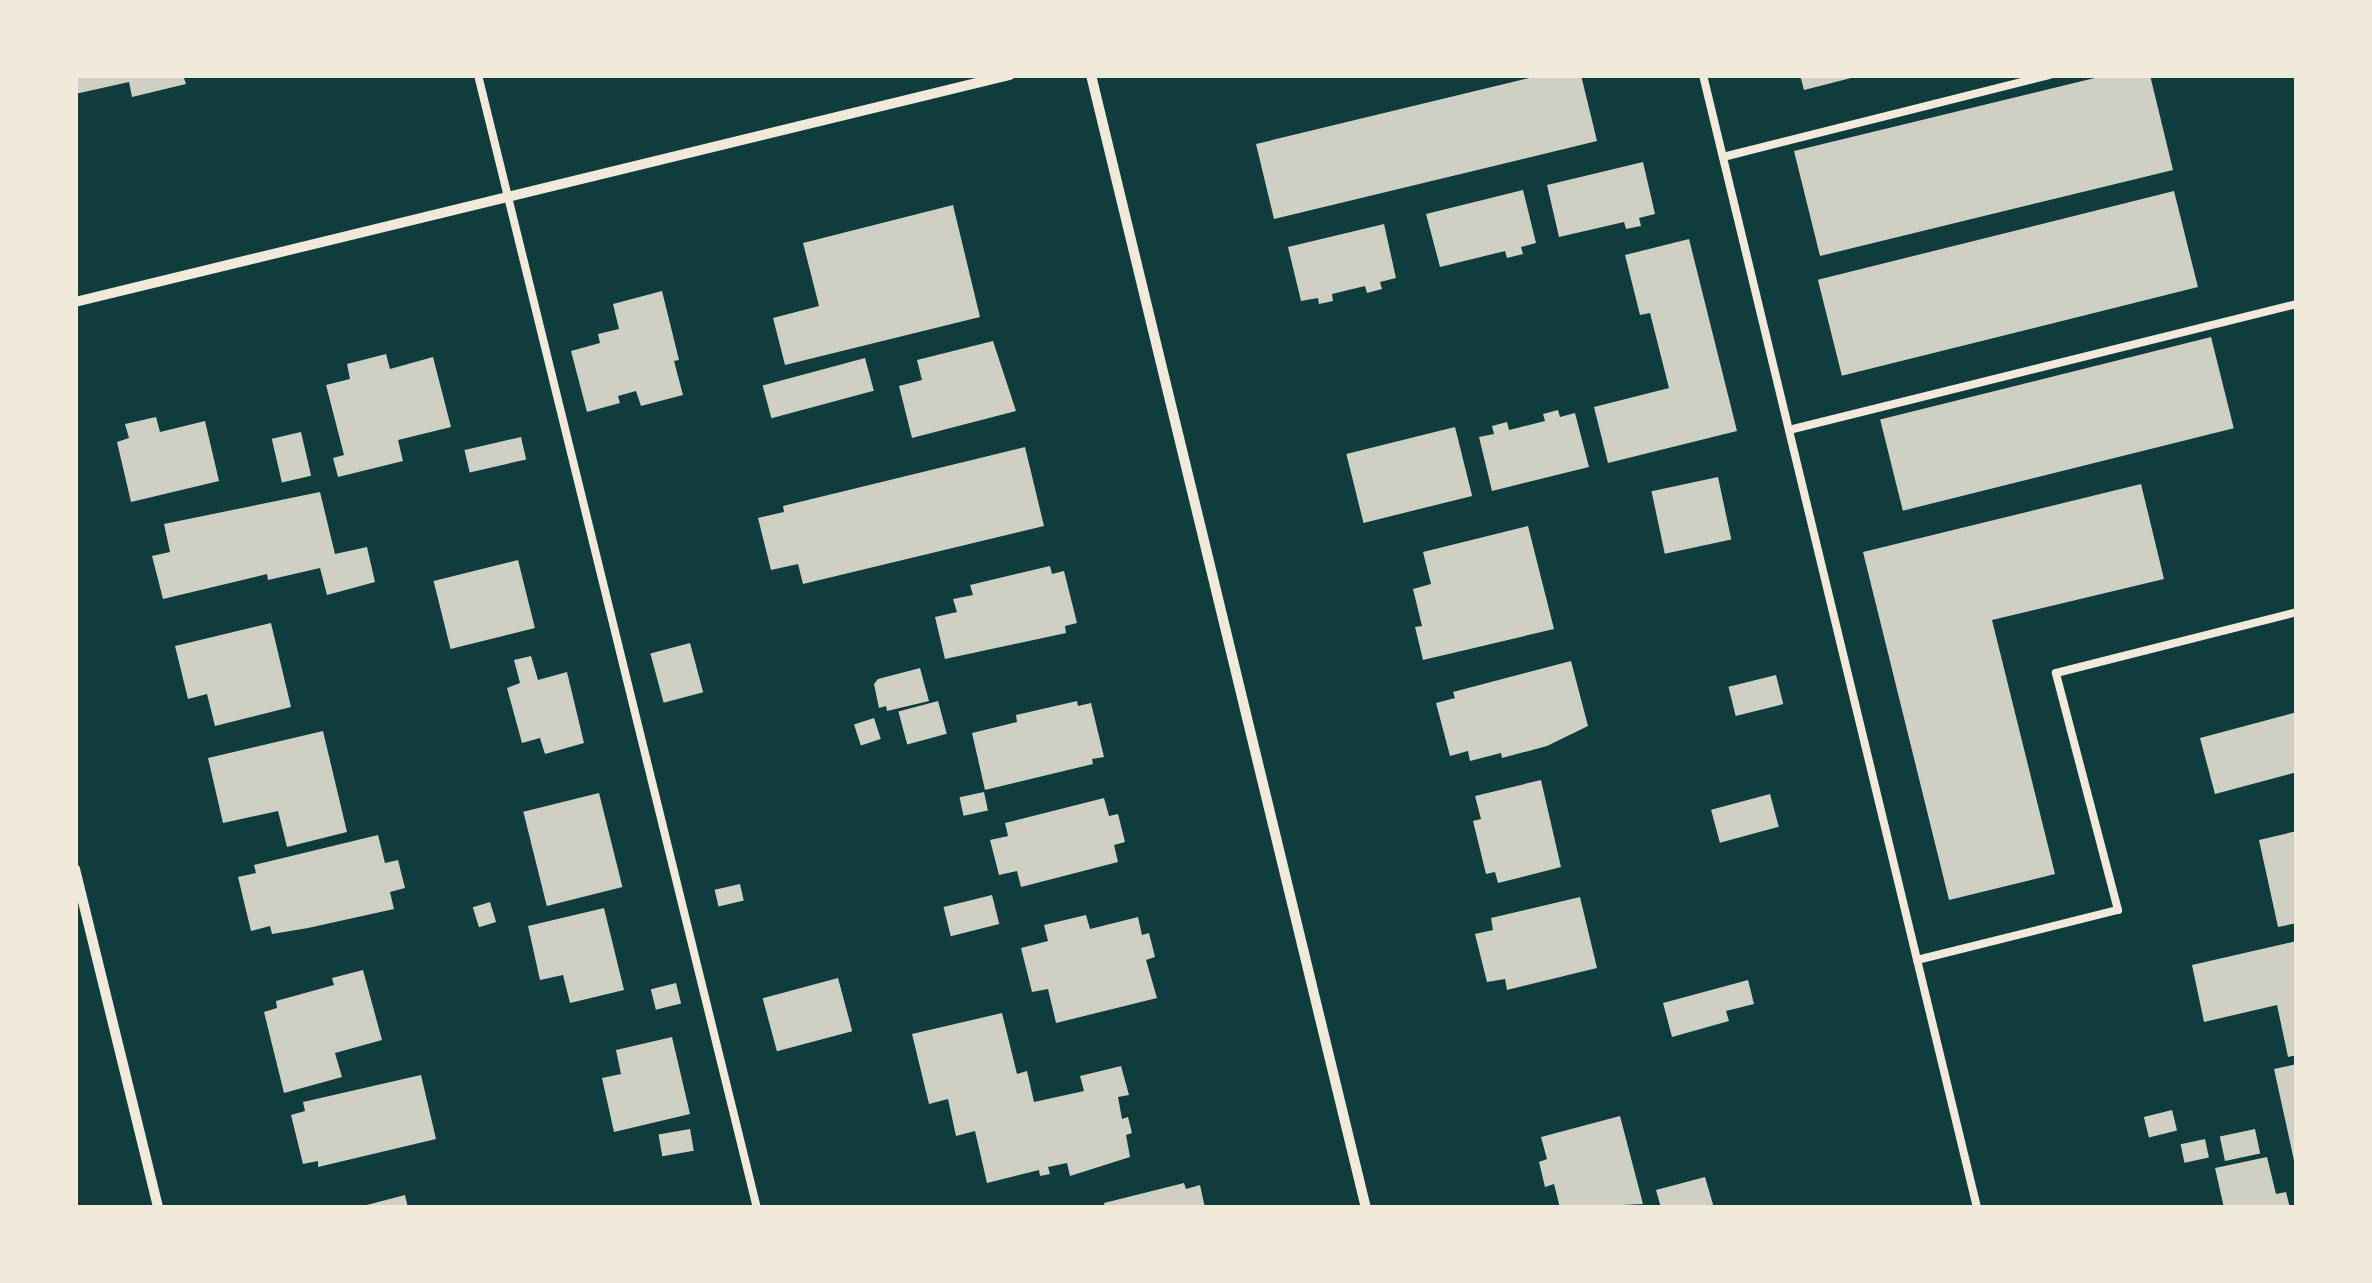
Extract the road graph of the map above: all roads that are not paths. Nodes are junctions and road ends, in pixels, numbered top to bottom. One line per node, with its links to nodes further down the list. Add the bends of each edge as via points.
1 (478, 75): 7 (lane)
2 (1010, 75): 7 (street)
3 (1090, 75): 16 (street)
4 (1703, 75): 6 (lane)
5 (2050, 75): 6 (lane)
6 (1723, 157): 10 (lane)
7 (507, 196): 8 (street); 15 (lane)
8 (75, 302)
9 (2297, 304): 10 (lane)
10 (1789, 430): 13 (lane)
11 (2297, 612): 13 (lane, via 2056,673 2118,910)
12 (75, 869): 14 (street)
13 (1917, 960): 17 (lane)
14 (158, 1208)
15 (757, 1208)
16 (1366, 1208)
17 (1977, 1208)

